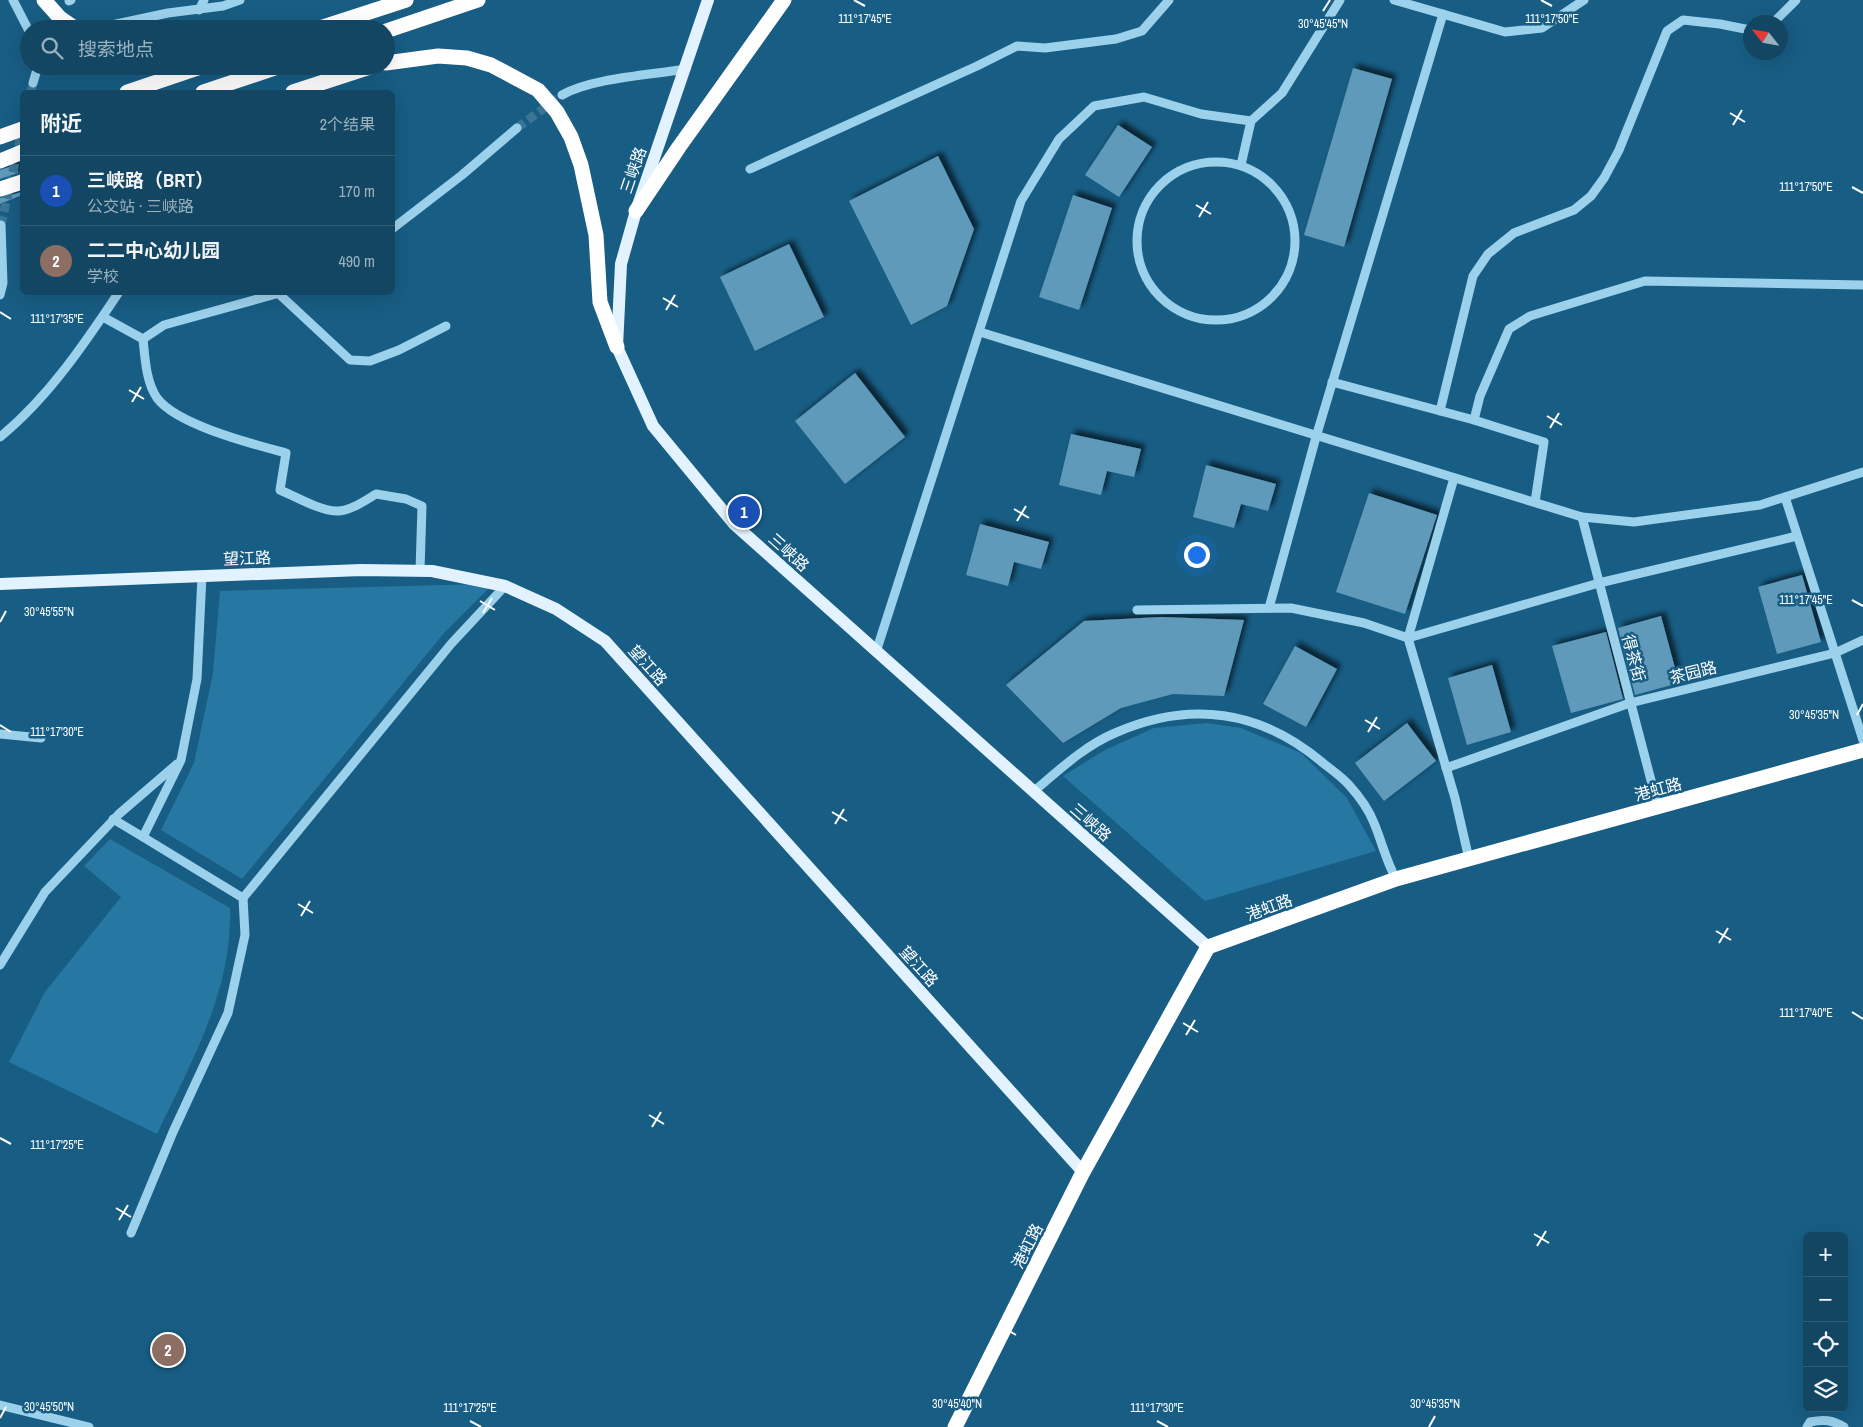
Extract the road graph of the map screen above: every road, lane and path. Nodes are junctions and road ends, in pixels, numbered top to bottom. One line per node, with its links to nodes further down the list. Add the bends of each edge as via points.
1 (13, 0): 17 (street)
2 (44, 0): 18 (highway)
3 (204, 0): 14 (street)
4 (240, 0): 14 (street)
5 (406, 0): 20 (highway)
6 (478, 0): 21 (highway)
7 (708, 0): 24 (main road, 三峡路)
8 (784, 0): 44 (highway)
9 (1169, 0): 41 (street, via 1142,31 1107,40 1045,48 1017,46)
10 (1340, 0): 34 (street, via 1282,93)
11 (1394, 0): 15 (street)
12 (1584, 0): 15 (street, via 1542,28 1505,32)
13 (1796, 0): 16 (street)
14 (199, 10): 19 (street)
15 (1442, 14): 57 (street)
16 (1781, 15)
17 (23, 20)
18 (63, 20)
19 (135, 20)
20 (345, 20)
21 (395, 28)
22 (1743, 29): 58 (street, via 1684,20 1667,31 1620,150 1591,196 1574,210 1514,233 1488,254 1473,276)
23 (395, 62): 56 (highway, via 438,56 467,58 491,65 538,90 557,112 571,136 581,165 596,235 600,302)
24 (686, 69): 33 (street, via 612,80); 44 (main road, 三峡路)
25 (35, 75): 29 (street)
26 (177, 75): 30 (highway)
27 (255, 75): 31 (highway)
28 (345, 75): 32 (highway)
29 (33, 83)
30 (133, 90)
31 (209, 90)
32 (299, 90)
33 (562, 95)
34 (1251, 121): 40 (street); 54 (street, via 1201,114 1144,97 1094,106 1059,139 1021,201)
35 (517, 128): 46 (street)
36 (20, 130): 37 (highway)
37 (3, 136)
38 (20, 153): 39 (highway)
39 (0, 161)
40 (1240, 165): 40 (street, via 1213,161 1186,167 1163,182 1146,203 1137,230 1138,257 1148,283 1166,304 1190,317 1215,321 1240,318 1262,306 1280,288 1292,266 1296,241 1292,216 1281,194 1263,176)
41 (750, 169)
42 (20, 183): 43 (highway)
43 (0, 189)
44 (636, 212): 56 (main road, 三峡路, via 621,264)
45 (1, 225): 48 (street, via 3,283)
46 (395, 227)
47 (1863, 285): 59 (street, via 1645,281 1530,316 1509,329 1480,396)
48 (0, 295)
49 (117, 295): 52 (street)
50 (274, 295): 55 (street, via 164,325)
51 (283, 295): 53 (street, via 350,360 370,361)
52 (102, 317): 55 (street); 60 (street, via 45,393)
53 (446, 326)
54 (980, 332): 61 (street); 77 (street)
55 (143, 339): 68 (street, via 145,365 156,396 169,411 236,439 286,453 280,490 338,512 376,494 406,499 422,506)
56 (616, 347): 77 (main road, 三峡路, via 653,426 734,524)
57 (1332, 382): 58 (street); 61 (street)
58 (1440, 411): 59 (street)
59 (1474, 420): 65 (street, via 1544,442)
60 (0, 437)
61 (1316, 437): 63 (street); 73 (street)
62 (1863, 472): 64 (street)
63 (1454, 478): 65 (street); 75 (street)
64 (1785, 497): 66 (street, via 1760,505 1634,522); 67 (street)
65 (1535, 502): 66 (street)
66 (1582, 517): 70 (street, 得茶街)
67 (1798, 536): 70 (street); 78 (street)
68 (420, 571): 69 (main road, 望江路); 72 (main road, 望江路)
69 (202, 576): 71 (main road, 望江路); 84 (street, via 197,679)
70 (1599, 583): 75 (street); 79 (street, 得茶街)
71 (0, 584)
72 (505, 586): 92 (street, via 451,644); 95 (main road, 望江路, via 556,609 605,641)
73 (1269, 608): 74 (street); 75 (street, via 1291,608 1364,623)
74 (1137, 610)
75 (1408, 638): 85 (street)
76 (1863, 640): 78 (street, 茶园路)
77 (876, 652): 86 (main road, 三峡路)
78 (1835, 653): 79 (street, 茶园路); 82 (street)
79 (1630, 703): 85 (street, 茶园路); 87 (street, 得茶街)
80 (0, 734): 81 (street)
81 (41, 738)
82 (1863, 740)
83 (1863, 750): 87 (highway, 港虹路)
84 (181, 760): 88 (street); 89 (street)
85 (1446, 768): 90 (street)
86 (1033, 792): 91 (street, via 1072,759 1114,733 1162,717 1214,713 1256,722 1302,744 1348,784 1374,821); 93 (main road, 三峡路)
87 (1658, 807): 90 (highway, 港虹路)
88 (113, 819): 89 (street); 94 (street, via 45,892)
89 (143, 837): 92 (street)
90 (1469, 859): 91 (highway, 港虹路)
91 (1396, 879): 93 (highway, 港虹路)
92 (242, 898): 96 (street, via 245,935 228,1013)
93 (1208, 947): 95 (highway, 港虹路)
94 (0, 965)
95 (1083, 1172): 99 (highway, 港虹路)
96 (131, 1233)
97 (0, 1405): 98 (street)
98 (89, 1427)
99 (956, 1427)
100 (1807, 1427): 101 (street, via 1810,1422 1823,1419)
101 (1844, 1427)

